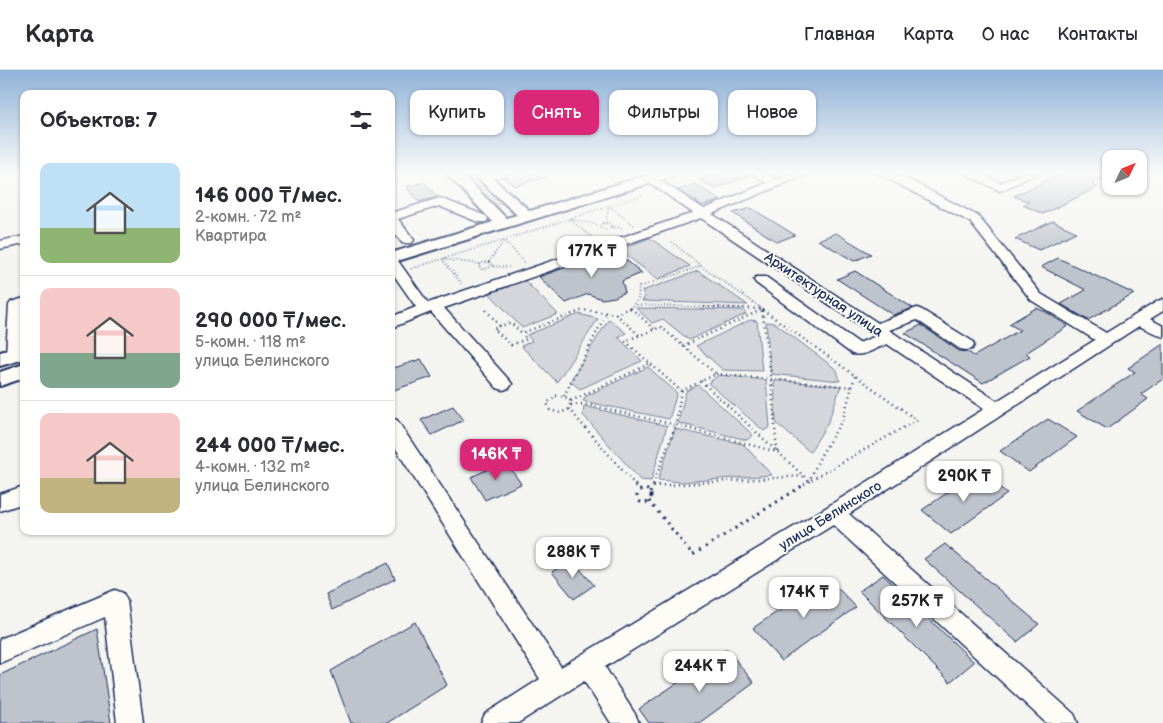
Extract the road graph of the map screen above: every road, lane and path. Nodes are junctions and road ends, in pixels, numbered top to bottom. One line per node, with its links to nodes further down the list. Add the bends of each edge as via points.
1 (435, 203): 13 (street)
2 (444, 203): 17 (street)
3 (479, 203): 17 (main road)
4 (512, 203): 11 (main road)
5 (548, 203): 11 (main road)
6 (559, 203): 11 (main road)
7 (689, 203): 12 (street, Архитектурная улица)
8 (728, 203): 12 (street)
9 (945, 203): 53 (street, via 974,219 1036,297)
10 (609, 206): 14 (path); 15 (path); 19 (path)
11 (523, 213): 17 (main road)
12 (704, 213): 39 (street); 50 (street, Архитектурная улица)
13 (395, 217)
14 (568, 219): 17 (path); 18 (path); 24 (path)
15 (606, 223): 18 (path); 18 (path, via 612,227 606,230)
16 (395, 224): 20 (street)
17 (496, 224): 20 (main road); 26 (path); 27 (path); 28 (path); 29 (main road)
18 (599, 225)
19 (641, 230)
20 (407, 240): 23 (main road)
21 (20, 241): 25 (street)
22 (672, 242): 33 (path)
23 (395, 243)
24 (600, 243)
25 (0, 245)
26 (442, 259): 30 (path); 31 (path); 35 (path)
27 (489, 262): 31 (path); 31 (path, via 493,266 486,270 480,268)
28 (524, 262)
29 (395, 264)
30 (395, 264)
31 (480, 264)
32 (395, 265): 39 (street)
33 (701, 266): 38 (path, via 639,287); 41 (path)
34 (761, 280): 50 (street, via 858,350)
35 (467, 290)
36 (20, 304): 56 (street, via 16,305)
37 (1163, 304): 45 (street, улица Белинского)
38 (634, 305): 40 (path); 41 (path)
39 (429, 308): 46 (street); 63 (street)
40 (631, 308): 44 (path); 48 (path)
41 (762, 309): 55 (path); 59 (path); 61 (path)
42 (486, 310): 47 (path)
43 (606, 314): 44 (path); 51 (path, via 583,310); 66 (path)
44 (616, 314): 52 (path)
45 (1138, 319): 49 (street); 53 (street, улица Белинского)
46 (395, 321)
47 (500, 326): 51 (path, via 511,323); 51 (path, via 494,329 511,345 526,339)
48 (655, 330): 52 (path); 55 (path, via 661,327)
49 (1163, 332)
50 (882, 333): 54 (street, via 917,313); 68 (street, Архитектурная улица)
51 (522, 334)
52 (640, 336): 57 (path, via 625,341)
53 (1106, 340): 68 (street, улица Белинского)
54 (966, 345)
55 (683, 346): 58 (path)
56 (15, 360): 60 (main road)
57 (649, 364): 65 (path); 67 (path)
58 (716, 374): 61 (path); 62 (path)
59 (855, 376): 64 (path); 73 (path, via 917,420)
60 (0, 379)
61 (771, 380): 64 (path); 71 (path)
62 (701, 381): 65 (path); 71 (path)
63 (503, 384)
64 (852, 387): 73 (path, via 843,418)
65 (681, 391): 69 (path)
66 (564, 396): 67 (path); 67 (path, via 553,397 547,403 548,407 560,413)
67 (571, 405): 69 (path, via 584,404); 75 (path)
68 (998, 410): 80 (street, улица Белинского)
69 (676, 425): 71 (path); 74 (path)
70 (395, 431): 83 (street)
71 (777, 452): 72 (path)
72 (804, 476): 73 (path); 74 (path)
73 (809, 481): 78 (path, via 693,555)
74 (653, 486): 76 (path)
75 (640, 491): 76 (path); 78 (path, via 638,499)
76 (650, 493): 78 (path, via 652,499)
77 (20, 496): 79 (street)
78 (649, 501)
79 (0, 503)
80 (834, 513): 82 (street, улица Белинского); 87 (street)
81 (0, 652): 84 (street, via 116,601)
82 (588, 664): 83 (street, улица Белинского); 86 (street)
83 (557, 683): 85 (street, улица Белинского)
84 (130, 723)
85 (494, 723)
86 (626, 723)
87 (1065, 723)

